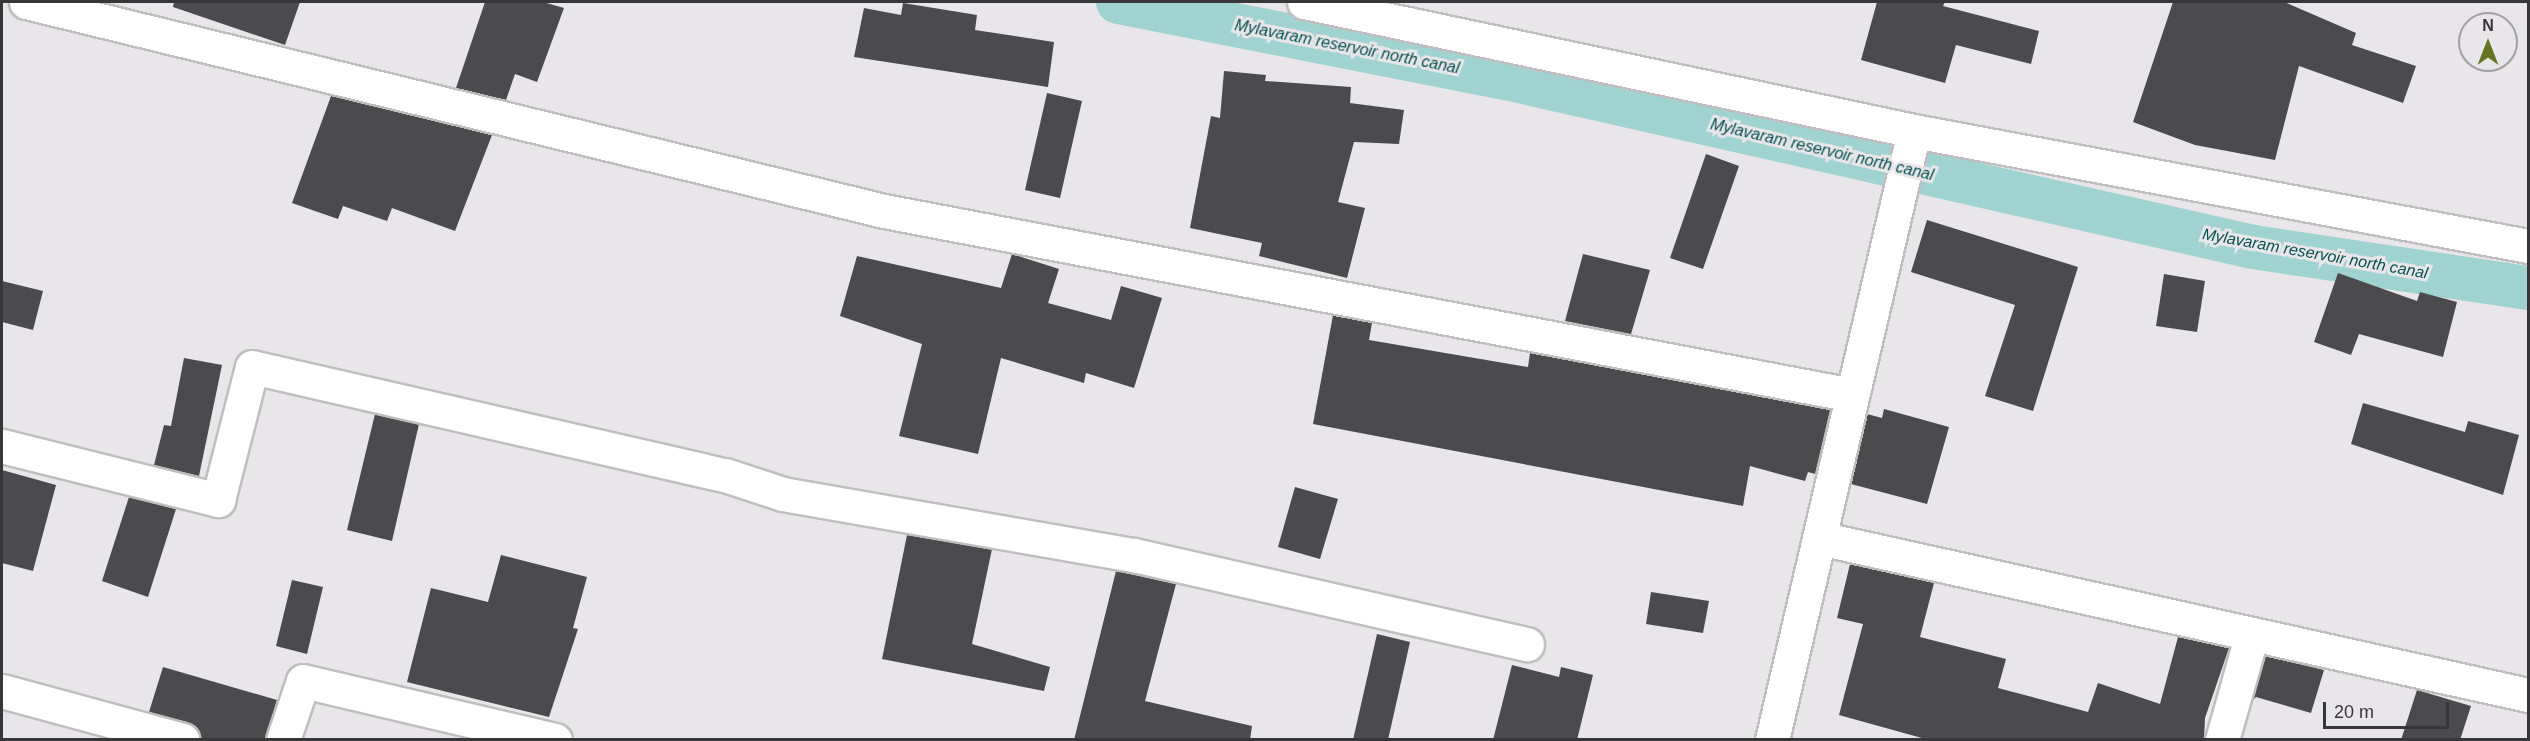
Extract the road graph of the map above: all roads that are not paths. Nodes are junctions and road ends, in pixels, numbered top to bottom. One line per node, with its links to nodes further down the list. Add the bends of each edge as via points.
1 (26, 2): 5 (street, via 884,211)
2 (1304, 2): 3 (street)
3 (1914, 131): 4 (street); 5 (street)
4 (2529, 246)
5 (1852, 395): 7 (street)
6 (2, 446): 9 (street, via 218,500 252,367 725,475 783,494 1134,555)
7 (1819, 538): 8 (street); 15 (street)
8 (2252, 634): 11 (street); 16 (street)
9 (1527, 644)
10 (2, 691): 12 (street)
11 (2529, 695)
12 (182, 740)
13 (283, 740): 14 (street, via 303,681)
14 (555, 740)
15 (1772, 740)
16 (2222, 740)

